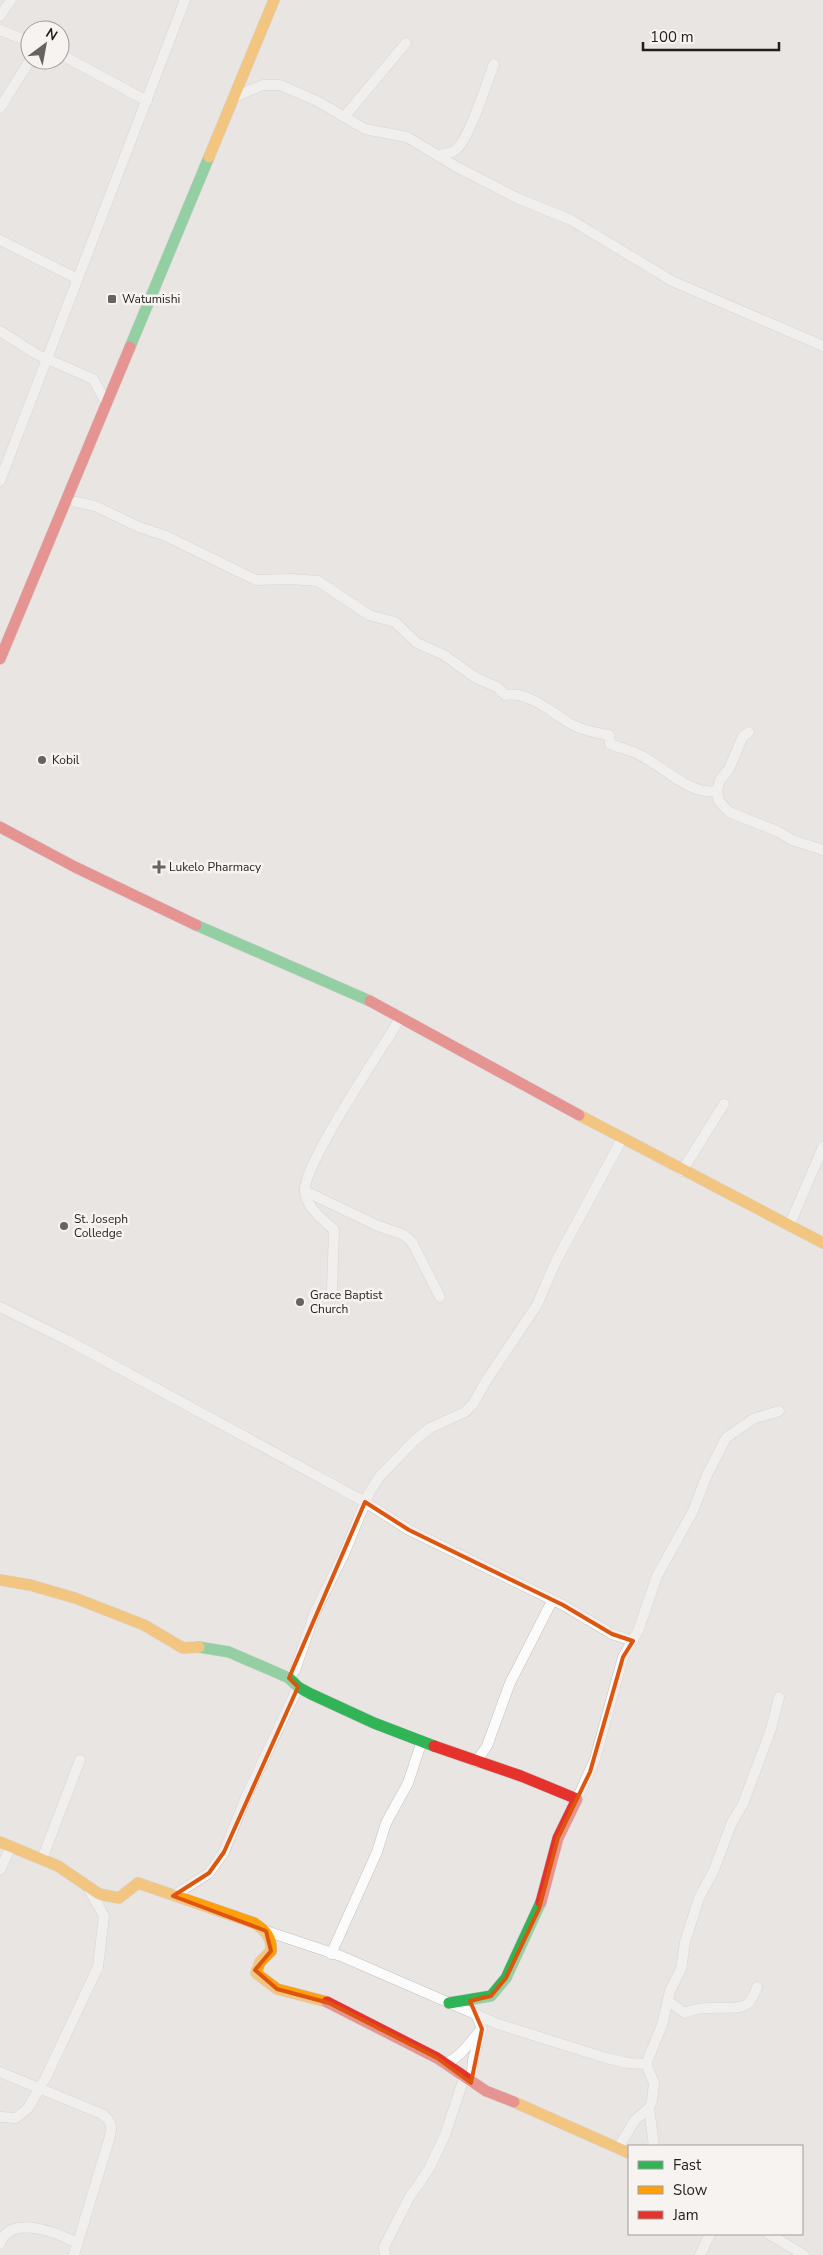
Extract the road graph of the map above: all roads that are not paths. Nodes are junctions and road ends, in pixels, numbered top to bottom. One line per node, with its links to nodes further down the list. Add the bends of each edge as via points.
1 (11, 0): 4 (street)
2 (185, 0): 12 (street)
3 (274, 0): 11 (main road)
4 (0, 16)
5 (0, 30): 6 (street)
6 (20, 38)
7 (406, 43): 14 (street)
8 (70, 59): 12 (street)
9 (494, 64): 15 (street, via 460,145 454,151)
10 (23, 70): 13 (street)
11 (234, 98): 14 (street, via 263,85 280,86 317,101); 21 (main road)
12 (147, 100): 17 (street)
13 (0, 106)
14 (344, 117): 15 (street, via 368,130 407,137)
15 (439, 155): 19 (street, via 517,198 583,226 672,281)
16 (0, 240): 17 (street)
17 (78, 278): 20 (street)
18 (0, 331): 20 (street)
19 (823, 346)
20 (47, 359): 21 (street, via 93,379); 22 (street)
21 (106, 402): 24 (main road)
22 (0, 481)
23 (76, 502): 26 (street, via 95,506 166,536 256,580 291,578 318,581 369,615 395,622 417,643 444,655 505,695 514,693 536,701 572,725 609,734 610,744 640,755 706,793)
24 (0, 659)
25 (749, 732): 26 (street, via 743,736)
26 (717, 791): 28 (street, via 719,802 729,812)
27 (0, 827): 29 (main road, via 166,912 371,1000)
28 (823, 850)
29 (401, 1017): 31 (main road); 34 (street, via 316,1157)
30 (724, 1104): 33 (street)
31 (622, 1139): 33 (main road); 41 (street, via 556,1262 537,1305 473,1404 465,1412 430,1428 415,1440 380,1476)
32 (823, 1146): 35 (street)
33 (682, 1171): 35 (main road)
34 (305, 1191): 37 (street, via 309,1204 334,1230); 38 (street, via 404,1235 412,1242)
35 (789, 1226): 36 (main road)
36 (823, 1243)
37 (332, 1291)
38 (440, 1297)
39 (0, 1307): 41 (street, via 69,1340)
40 (780, 1411): 44 (street, via 753,1419 726,1438 693,1511 657,1576)
41 (365, 1502): 43 (street, via 409,1530); 45 (street, via 315,1612)
42 (0, 1580): 45 (main road, via 80,1598 141,1622 183,1648 222,1650)
43 (552, 1602): 44 (street, via 563,1605 612,1634); 50 (street, via 510,1683 487,1746)
44 (633, 1641): 51 (street, via 623,1657 595,1758)
45 (290, 1678): 46 (main road)
46 (298, 1687): 48 (main road); 56 (street, via 224,1852 209,1873)
47 (779, 1697): 60 (street, via 771,1729 743,1804 699,1898 685,1942 682,1969)
48 (422, 1741): 50 (main road); 58 (street, via 408,1783 386,1823 377,1852)
49 (80, 1760): 53 (street)
50 (476, 1762): 51 (main road)
51 (577, 1799): 61 (main road, via 558,1838 538,1909 506,1978 491,1996)
52 (5, 1844): 53 (main road); 54 (street)
53 (42, 1859): 55 (main road, via 66,1871)
54 (0, 1870)
55 (90, 1891): 56 (main road, via 119,1898 138,1882); 68 (street, via 104,1916 98,1967)
56 (174, 1896): 57 (main road, via 224,1912)
57 (266, 1931): 58 (street); 64 (main road, via 272,1951 256,1967 260,1976 284,1992 311,1995 330,2003)
58 (331, 1954): 61 (street)
59 (757, 1987): 60 (street, via 750,2002 742,2007 704,2007 685,2013)
60 (668, 2000): 65 (street)
61 (449, 2002): 62 (street)
62 (476, 2014): 63 (street); 65 (street, via 606,2058)
63 (482, 2029): 64 (street, via 456,2059); 67 (street)
64 (445, 2064): 67 (main road)
65 (646, 2064): 69 (street, via 654,2083)
66 (0, 2072): 68 (street)
67 (468, 2080): 72 (main road, via 486,2092); 79 (street, via 429,2169 409,2198 384,2247)
68 (39, 2088): 70 (street, via 20,2117); 77 (street, via 102,2114 111,2124 112,2130)
69 (649, 2108): 71 (street); 72 (street, via 635,2120)
70 (0, 2117)
71 (654, 2145)
72 (618, 2148): 73 (main road)
73 (628, 2153)
74 (710, 2235): 80 (street)
75 (771, 2235): 81 (street)
76 (0, 2244): 77 (street, via 7,2231 14,2228 51,2232)
77 (78, 2244): 78 (street)
78 (74, 2255)
79 (385, 2255)
80 (700, 2255)
81 (804, 2255)

